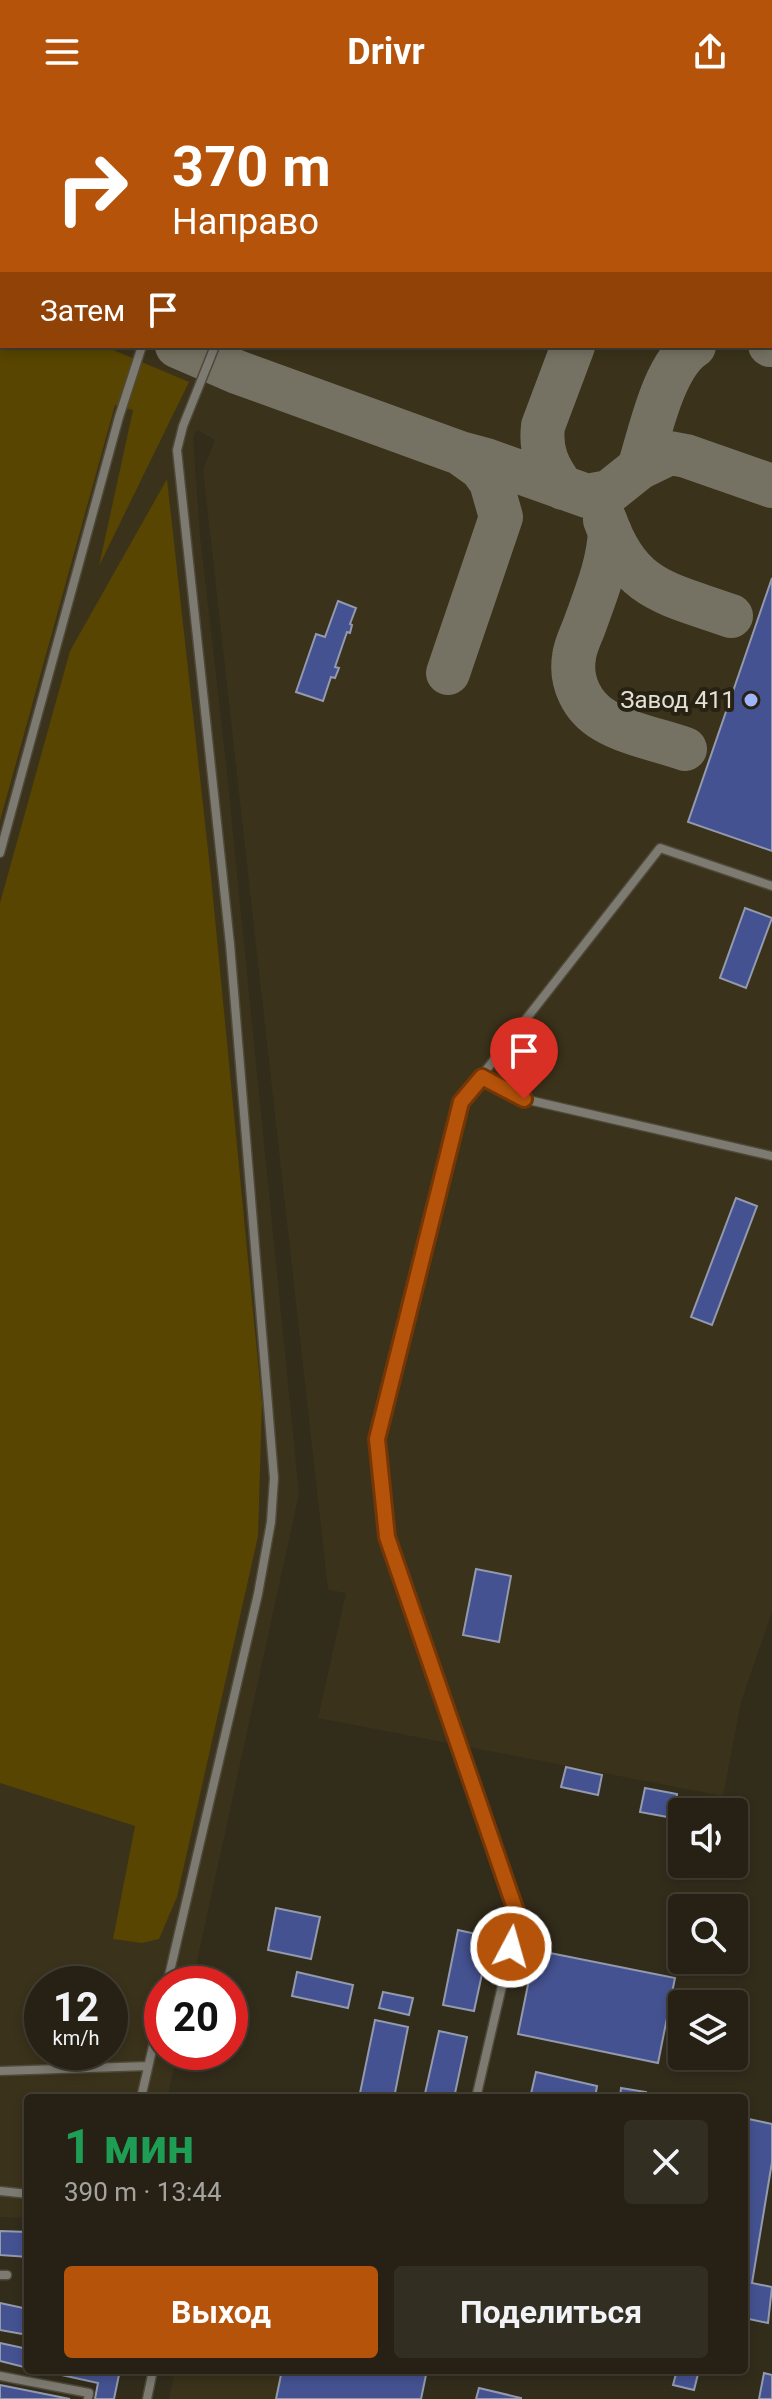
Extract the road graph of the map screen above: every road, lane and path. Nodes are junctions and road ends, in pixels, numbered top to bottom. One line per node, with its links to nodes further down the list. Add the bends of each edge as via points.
1 (141, 348): 3 (lane)
2 (214, 348): 7 (lane, via 177,450 230,944 274,1478 258,1594)
3 (0, 853)
4 (772, 886): 5 (lane, via 660,848)
5 (482, 1077): 6 (lane, via 524,1099); 12 (lane, via 461,1102 377,1439 387,1537 518,1917)
6 (772, 1156)
7 (171, 1966)
8 (144, 2066): 10 (lane)
9 (147, 2070): 11 (lane)
10 (0, 2071)
11 (142, 2094)
12 (477, 2094)
13 (0, 2191): 14 (lane)
14 (24, 2194)
15 (152, 2374): 18 (lane)
16 (0, 2376): 17 (lane, via 89,2393)
17 (88, 2399)
18 (147, 2399)

